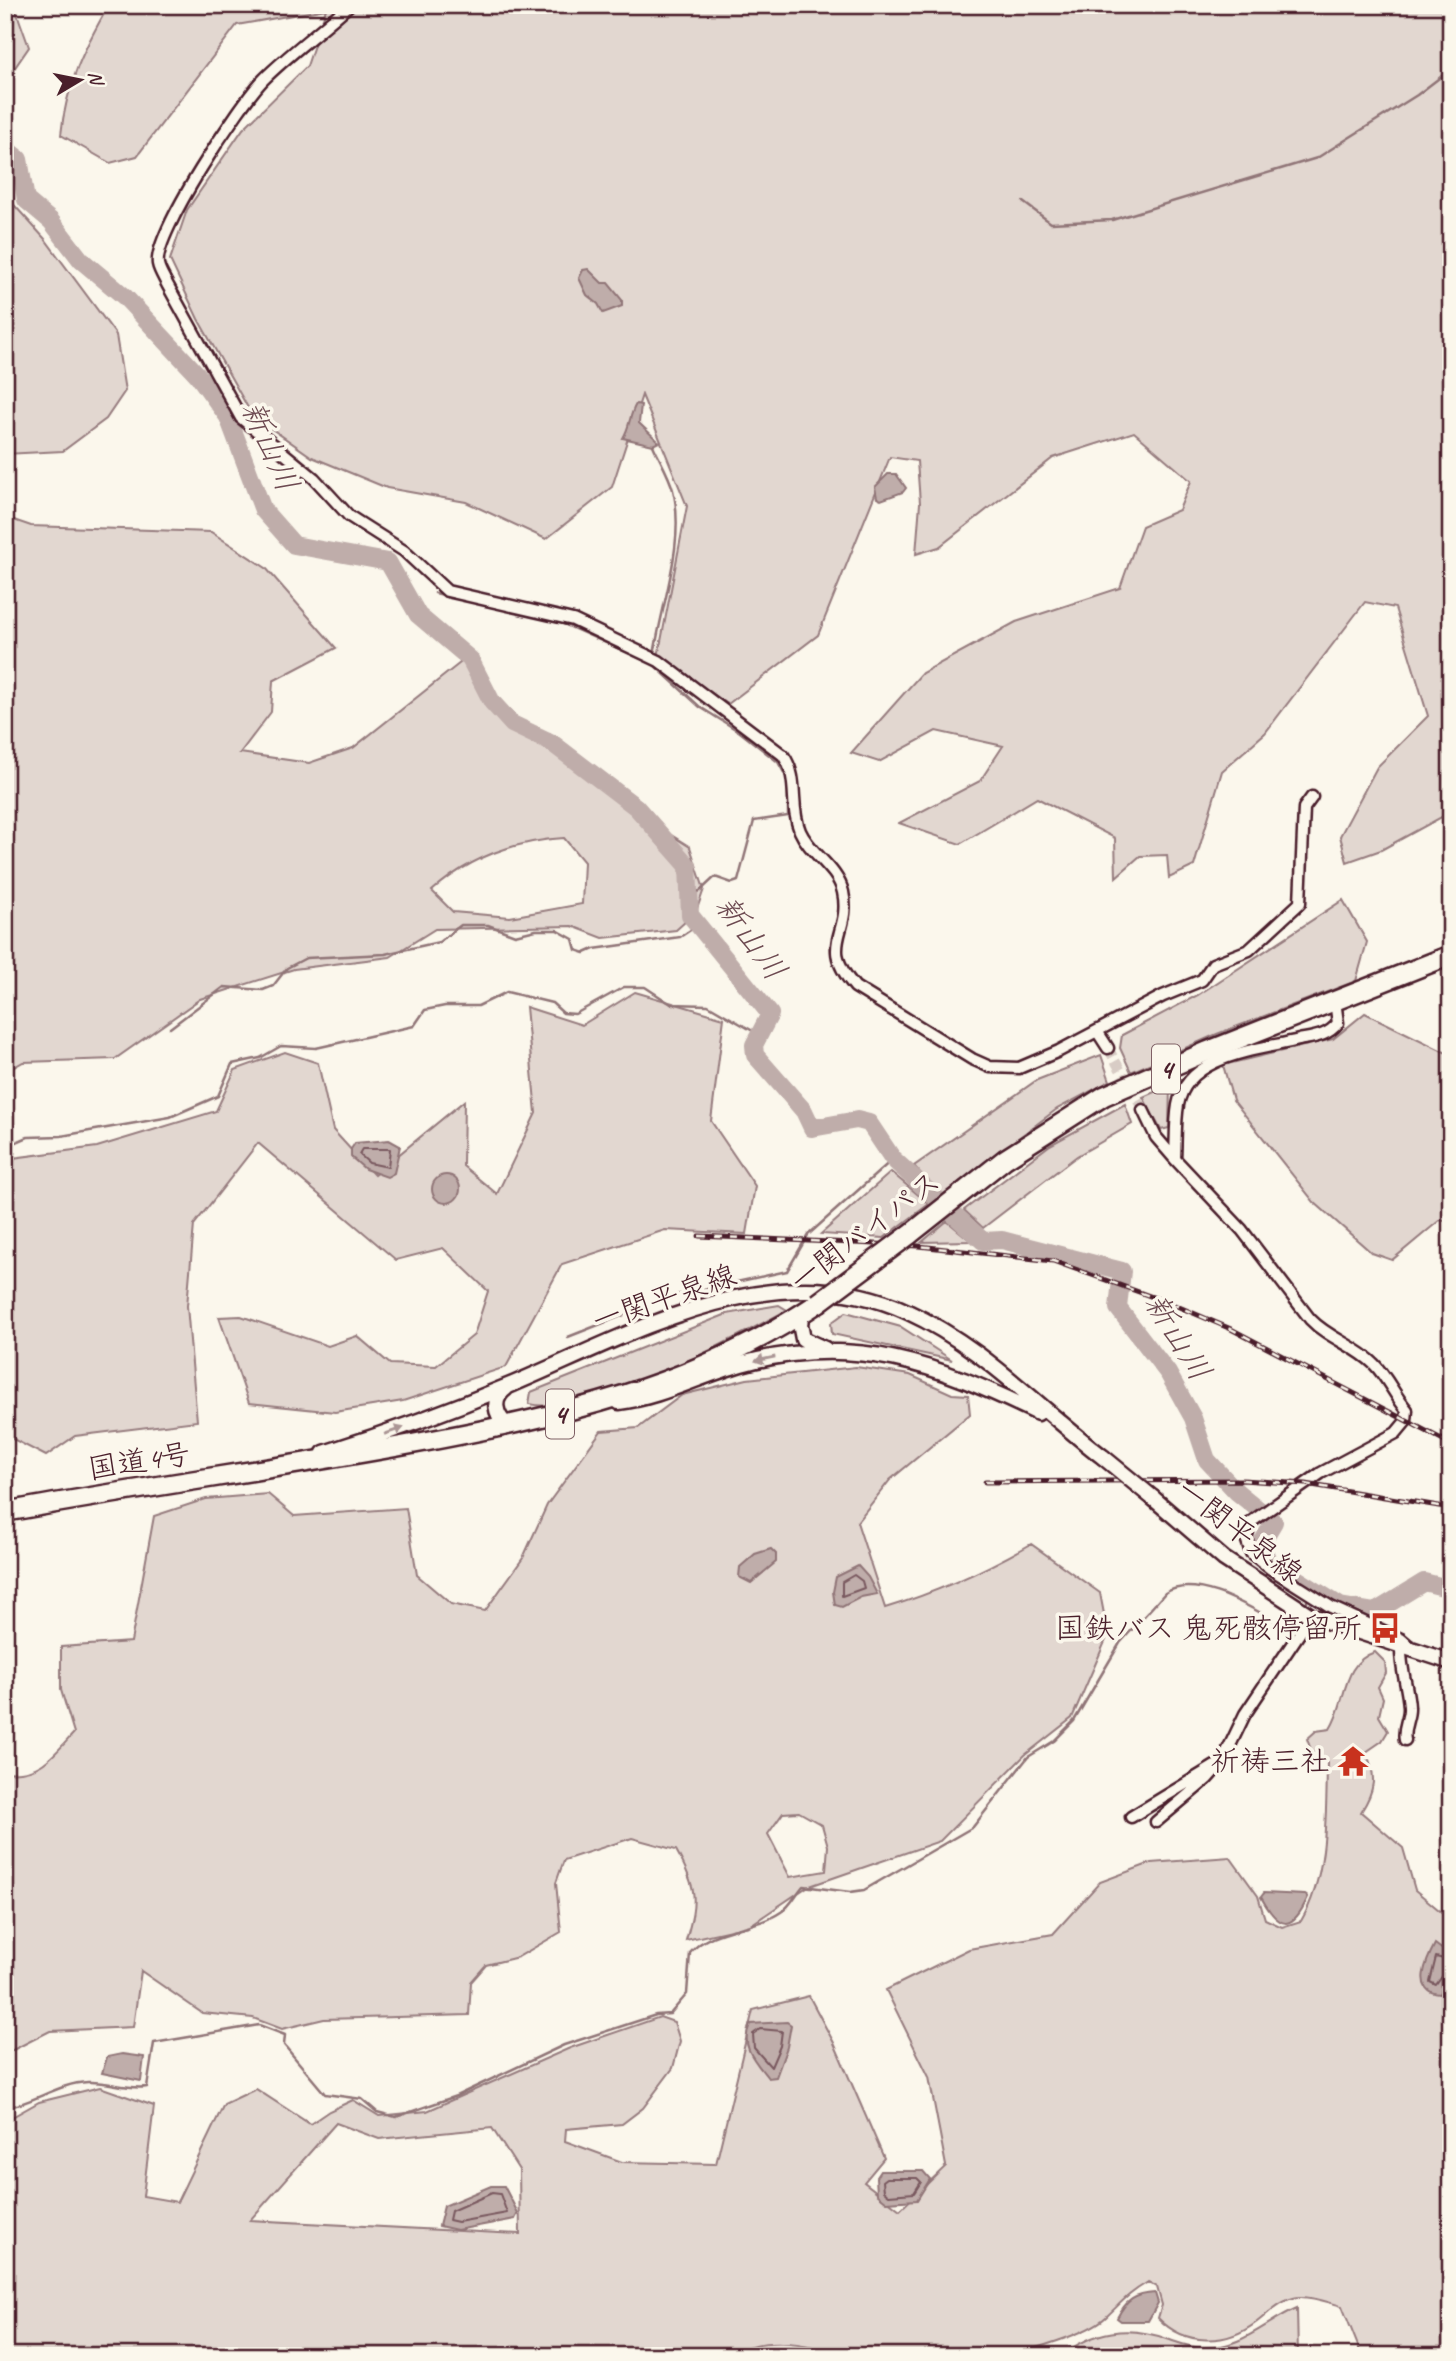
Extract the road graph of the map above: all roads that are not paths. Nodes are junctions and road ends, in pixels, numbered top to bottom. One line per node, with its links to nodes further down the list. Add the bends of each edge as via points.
1 (349, 5): 5 (street, via 262,81 177,209 160,246 158,264 241,418 314,478 349,516 404,551 447,591 573,620 659,661 783,755 792,768 796,820 802,835 835,875 842,891 844,907 835,951 855,987 951,1048 990,1067 1019,1068)
2 (1312, 797): 5 (street, via 1304,808 1300,903 1249,950 1213,964 1202,980)
3 (1451, 956): 4 (highway, 一関バイパス / 4)
4 (1335, 1001): 8 (street, via 1338,1023 1325,1034 1201,1069 1178,1104); 9 (highway, 一関バイパス / 4, bridge, via 1104,1096 1005,1159)
5 (1097, 1031): 6 (street)
6 (1108, 1048)
7 (1143, 1110): 8 (street, via 1156,1137)
8 (1175, 1159): 18 (street, via 1242,1230 1322,1332 1356,1348 1377,1366 1407,1410 1406,1421 1396,1433 1321,1473 1251,1522 1247,1538 1251,1553 1331,1607 1401,1639)
9 (802, 1314): 10 (main road, 一関平泉線, via 803,1339); 12 (highway, 一関バイパス / 4, via 687,1374)
10 (833, 1351): 12 (main road, 一関平泉線, one-way to 12, via 743,1364 638,1400); 13 (main road, 一関平泉線, via 875,1354 936,1368)
11 (510, 1385): 13 (main road, 一関平泉線, via 686,1311 734,1297 798,1290 849,1294 908,1311 973,1353); 14 (main road, via 499,1393 496,1404); 15 (main road, 一関平泉線, one-way to 11, via 393,1431)
12 (596, 1406): 14 (highway, 一関バイパス / 4)
13 (1055, 1421): 17 (main road, 一関平泉線, bridge, via 1224,1559)
14 (507, 1426): 15 (highway, 一関バイパス / 4)
15 (282, 1466): 16 (highway, 国道4号 / 4)
16 (5, 1512)
17 (1311, 1616): 18 (main road, 一関平泉線); 21 (street, via 1245,1714)
18 (1407, 1648): 19 (main road, 一関平泉線); 20 (street, via 1400,1661 1410,1709)
19 (1451, 1662)
20 (1405, 1740)
21 (1222, 1762): 22 (street); 23 (street)
22 (1131, 1817)
23 (1156, 1822)

